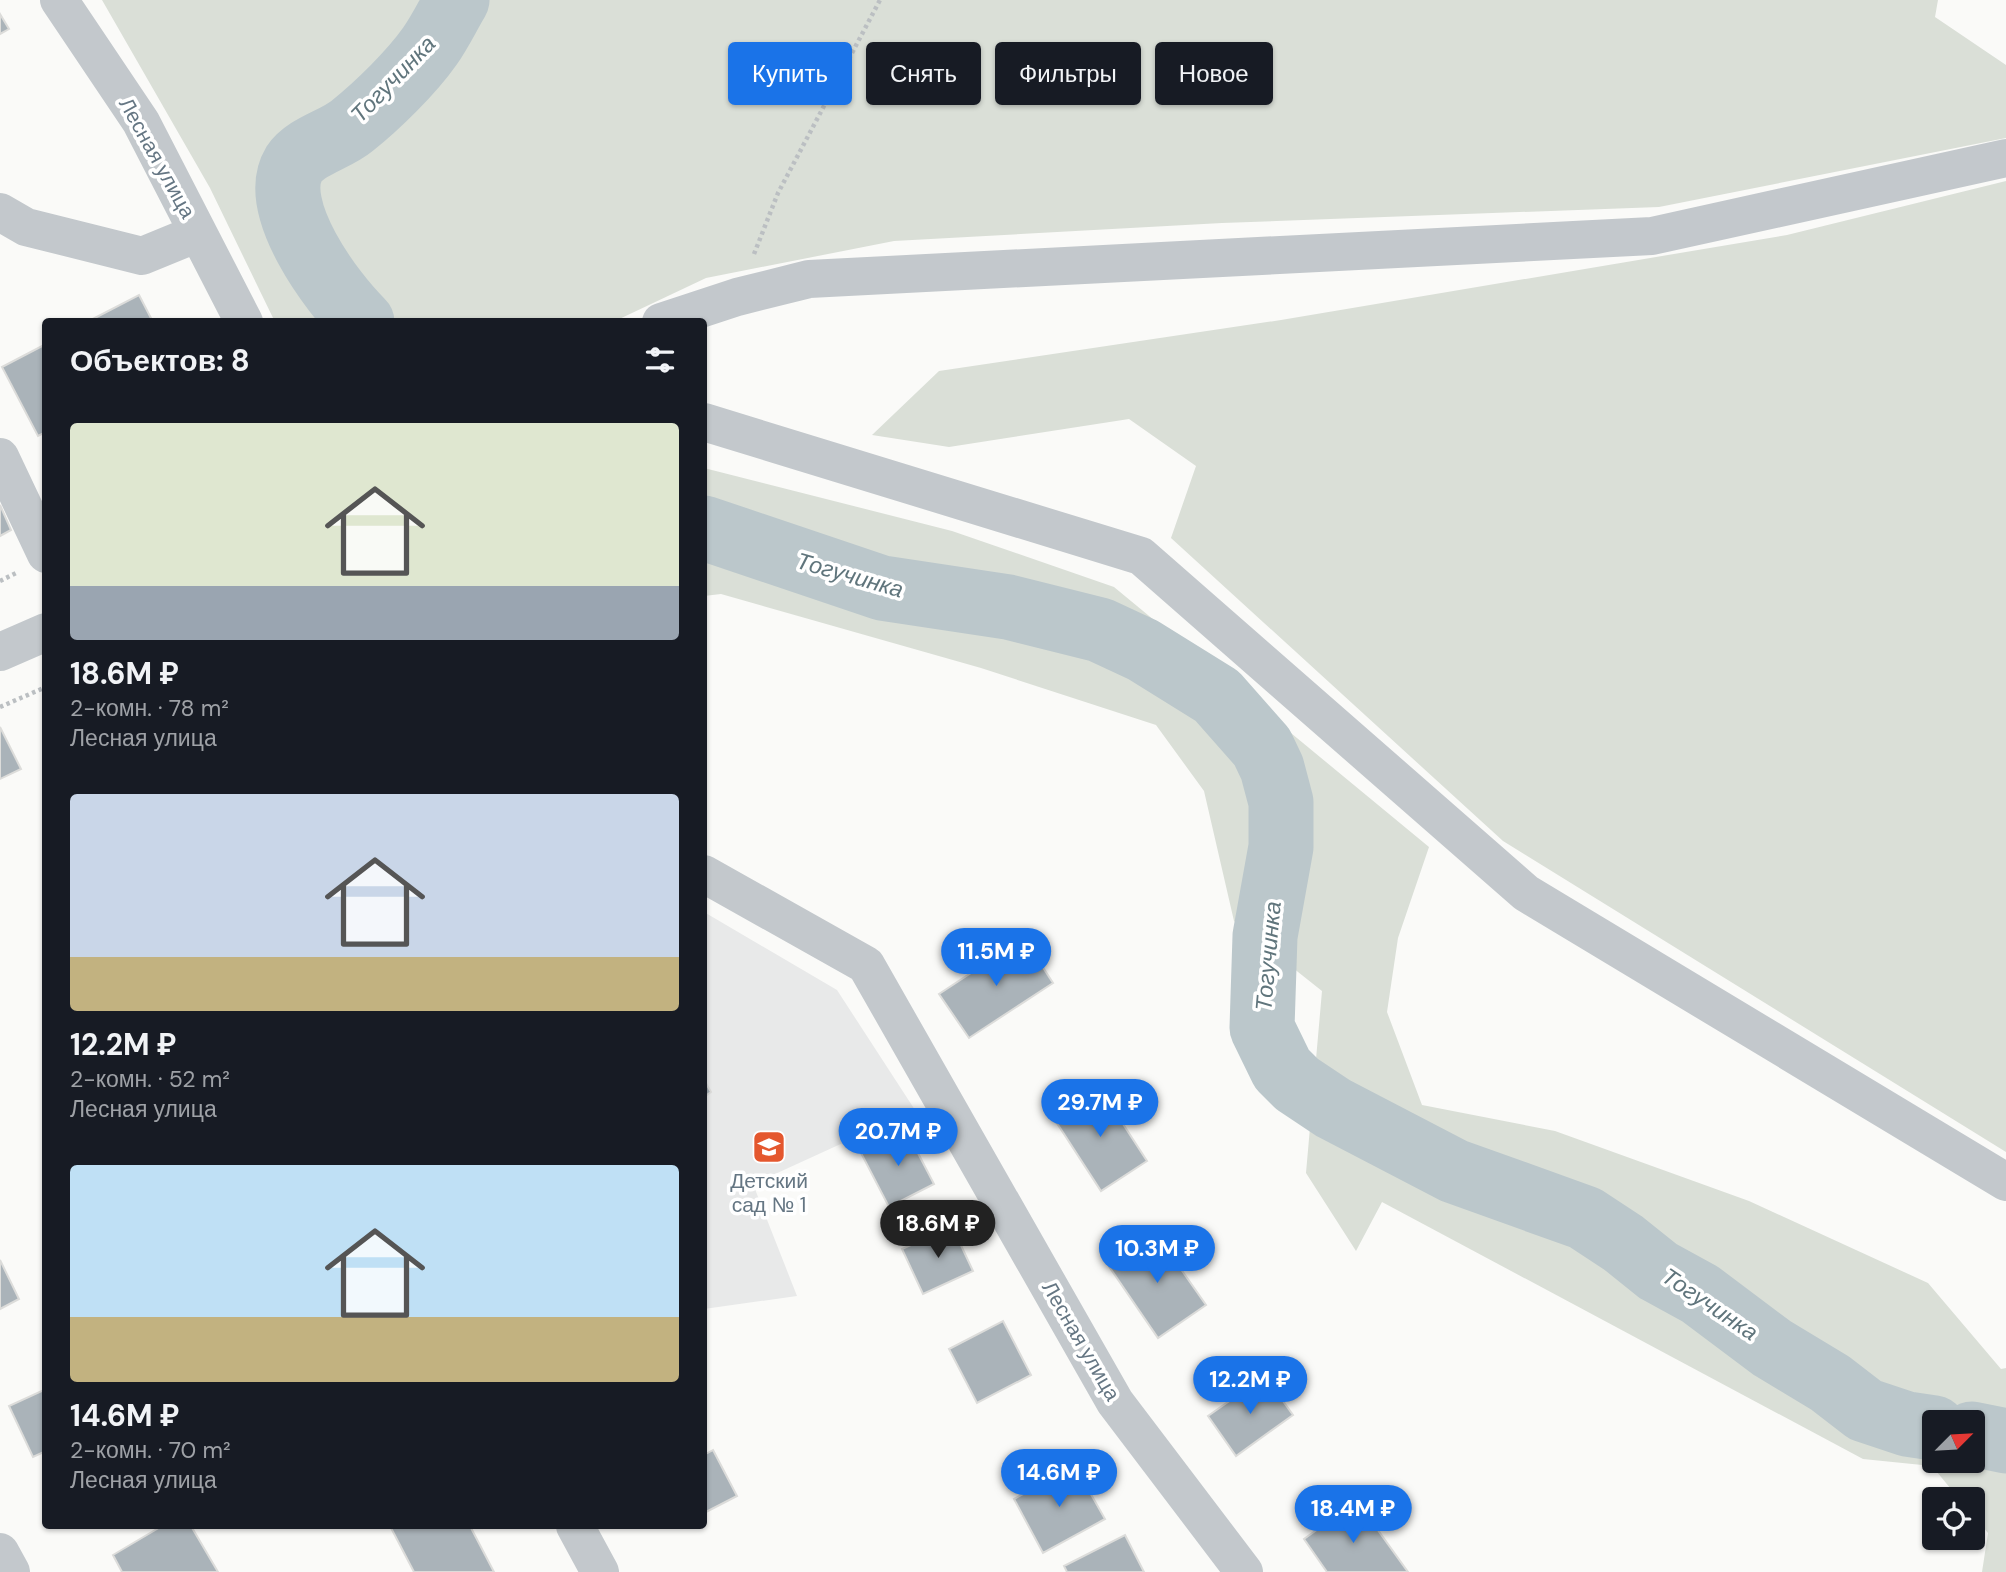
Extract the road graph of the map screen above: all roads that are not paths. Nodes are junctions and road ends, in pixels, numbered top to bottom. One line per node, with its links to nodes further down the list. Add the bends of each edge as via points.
1 (60, 0): 4 (street, Лесная улица, via 141,122)
2 (2006, 158): 6 (street, via 1652,236 808,279)
3 (0, 212): 4 (street, via 26,227 142,256)
4 (198, 233): 5 (street, Лесная улица)
5 (242, 318)
6 (673, 318)
7 (707, 423): 13 (street, via 1141,556 1526,893)
8 (0, 457): 9 (street)
9 (42, 546)
10 (42, 634): 11 (street)
11 (0, 652)
12 (707, 876): 18 (street, Лесная улица, via 866,965 1115,1402)
13 (2006, 1182)
14 (577, 1529): 17 (street)
15 (0, 1552): 16 (street)
16 (11, 1572)
17 (600, 1572)
18 (1244, 1572)

